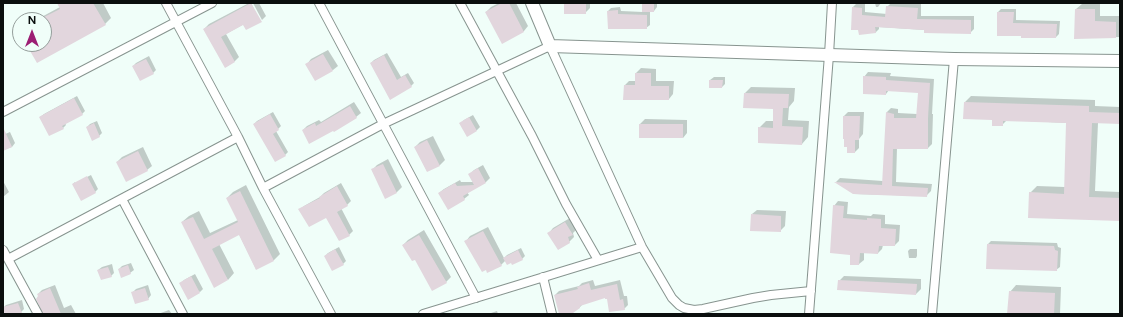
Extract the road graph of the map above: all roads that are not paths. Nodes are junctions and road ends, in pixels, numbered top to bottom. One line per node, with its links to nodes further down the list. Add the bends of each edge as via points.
1 (166, 3): 7 (street)
2 (212, 3): 7 (street)
3 (319, 3): 14 (street)
4 (460, 3): 12 (street)
5 (532, 3): 8 (street)
6 (832, 3): 9 (street)
7 (176, 22): 13 (street); 15 (street)
8 (550, 46): 9 (street); 12 (street); 18 (street)
9 (829, 55): 10 (street); 22 (street)
10 (954, 59): 11 (street); 30 (street)
11 (1120, 61)
12 (497, 71): 14 (street); 20 (street)
13 (3, 112)
14 (383, 124): 16 (street); 23 (street)
15 (238, 137): 16 (street); 17 (street)
16 (263, 188): 26 (street)
17 (122, 199): 19 (street); 25 (street)
18 (642, 246): 20 (street); 22 (street, via 672,298 684,308 703,309 752,298)
19 (5, 256): 24 (street)
20 (598, 260): 21 (street)
21 (543, 277): 23 (street); 28 (street)
22 (811, 291): 29 (street)
23 (476, 298): 27 (street)
24 (38, 314)
25 (184, 314)
26 (331, 314)
27 (423, 314)
28 (552, 314)
29 (809, 314)
30 (932, 314)

